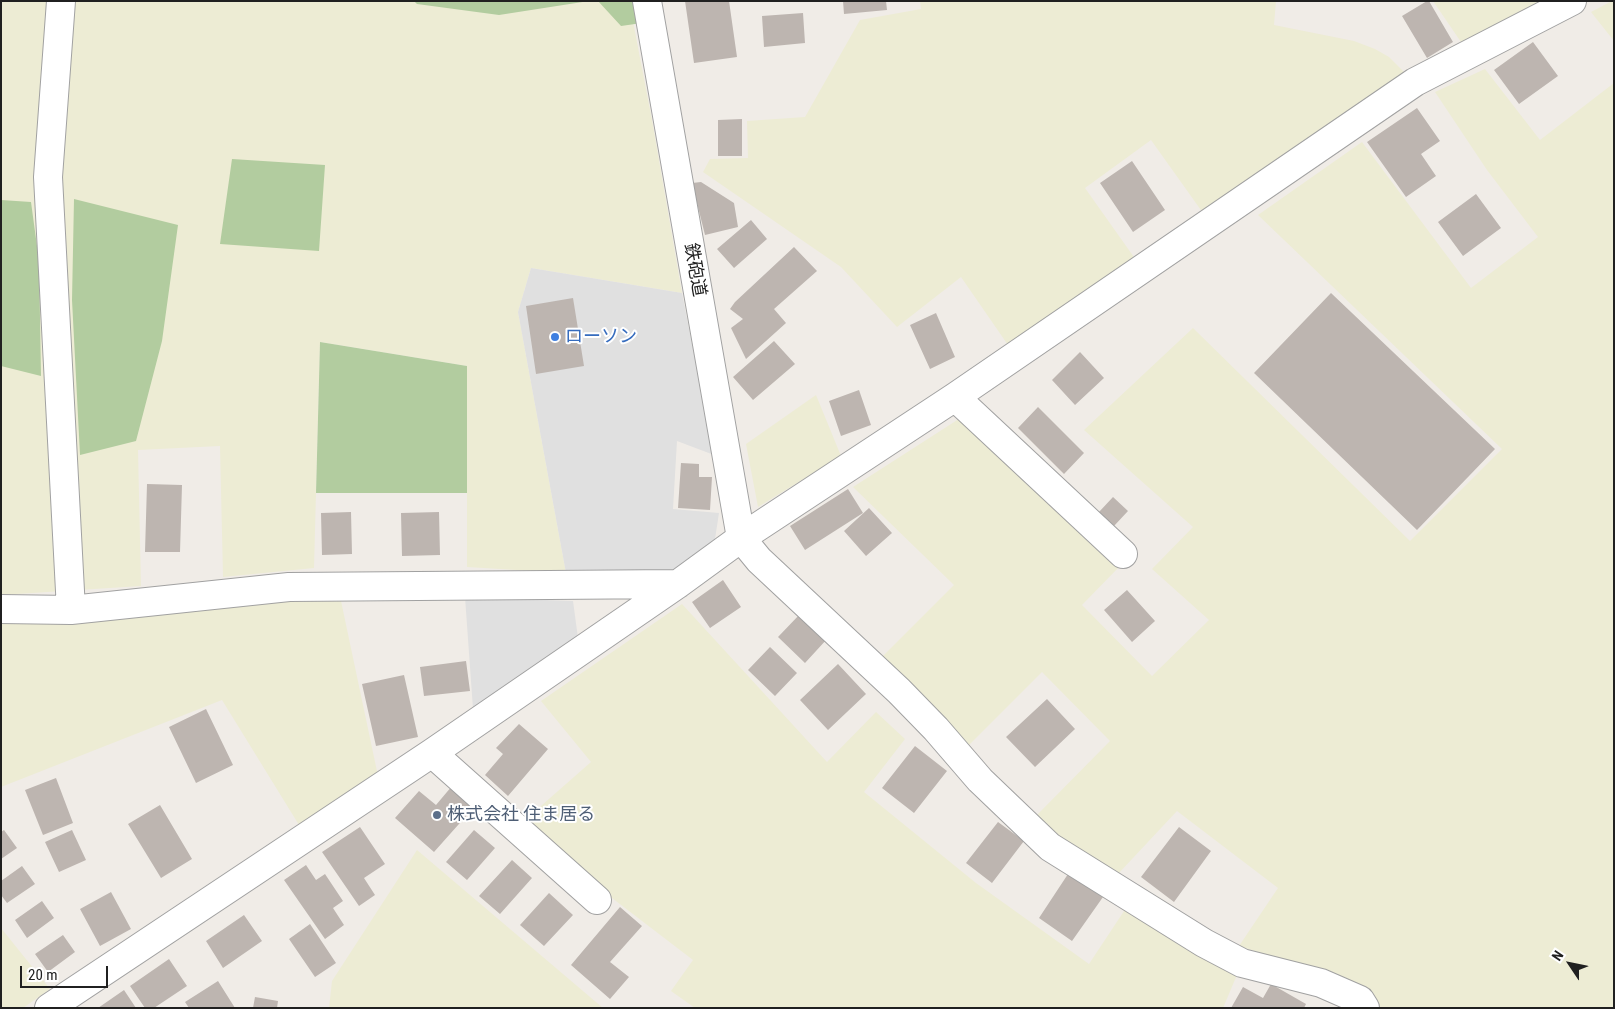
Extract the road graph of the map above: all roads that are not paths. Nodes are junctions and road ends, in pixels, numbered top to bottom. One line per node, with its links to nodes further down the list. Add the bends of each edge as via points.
1 (61, 1): 9 (street, via 48,177)
2 (647, 1): 5 (street, 鉄砲道)
3 (1572, 1): 4 (street, via 1415,82)
4 (955, 397): 5 (street); 6 (street)
5 (741, 538): 7 (street); 13 (street, via 759,560 899,691 980,780 1050,847 1242,964 1321,983 1360,1000)
6 (1124, 554)
7 (678, 584): 9 (street, via 289,588); 10 (street)
8 (1, 609): 9 (street)
9 (71, 610)
10 (432, 753): 11 (street); 12 (street)
11 (597, 900)
12 (49, 1008)
13 (1365, 1008)

